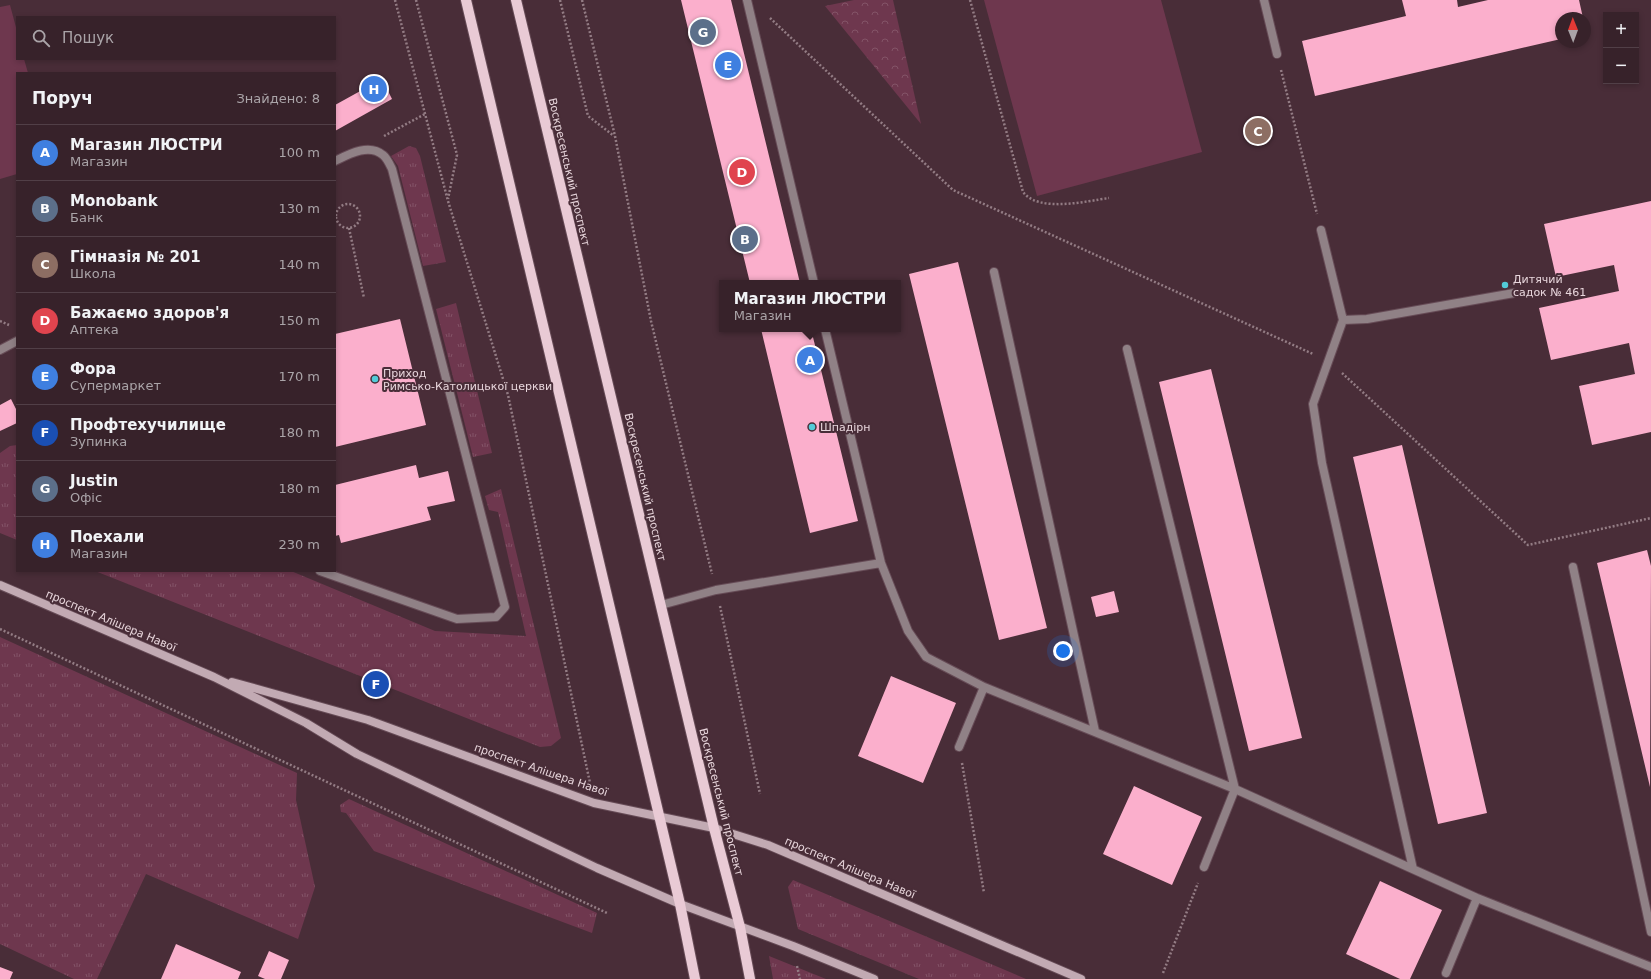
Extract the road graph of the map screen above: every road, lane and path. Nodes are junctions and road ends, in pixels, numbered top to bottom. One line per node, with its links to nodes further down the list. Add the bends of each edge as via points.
1 (395, 0): 12 (path)
2 (416, 0): 17 (path, via 457,155)
3 (466, 0): 47 (main road)
4 (516, 0): 38 (main road, Воскресенський проспект)
5 (560, 0): 14 (path, via 588,116)
6 (582, 0): 14 (path)
7 (747, 0): 23 (lane)
8 (970, 0): 16 (path, via 1023,192 1036,202 1060,204)
9 (1264, 0): 11 (lane)
10 (768, 16): 31 (path, via 953,190)
11 (1277, 54): 21 (path)
12 (425, 114): 13 (path); 17 (path)
13 (384, 136)
14 (615, 136): 37 (path, via 651,321)
15 (336, 161): 35 (lane, via 356,151 374,151 384,155 392,169 505,607 496,617 457,619)
16 (1110, 198)
17 (448, 201): 46 (path, via 508,395)
18 (336, 212): 20 (path, via 346,203 354,205 360,214 359,222)
19 (336, 219): 20 (path, via 340,226)
20 (349, 228): 25 (path)
21 (1321, 230): 26 (lane)
22 (994, 272): 42 (lane)
23 (813, 280)
24 (1514, 293): 26 (lane, via 1368,319)
25 (364, 298)
26 (1343, 320): 31 (lane)
27 (826, 332): 33 (lane)
28 (16, 341): 30 (lane)
29 (1127, 349): 44 (lane)
30 (0, 350)
31 (1329, 361): 32 (path, via 1528,545); 50 (lane, via 1313,404 1322,463)
32 (1651, 518)
33 (881, 563): 37 (lane); 41 (lane, via 908,631 926,657)
34 (1573, 567): 56 (lane)
35 (323, 572)
36 (0, 585): 40 (street, проспект Алішера Навої)
37 (716, 590): 38 (lane); 45 (path)
38 (661, 605): 48 (main road, Воскресенський проспект)
39 (0, 629): 54 (path)
40 (214, 677): 46 (street, проспект Алішера Навої, via 368,720); 53 (street, проспект Алішера Навої, via 306,723 357,754 597,868)
41 (984, 687): 42 (lane); 43 (lane)
42 (1095, 731): 44 (lane)
43 (959, 747): 51 (path)
44 (1235, 789): 49 (lane); 50 (lane)
45 (760, 794)
46 (594, 802): 47 (street, проспект Алішера Навої)
47 (659, 817): 48 (street, проспект Алішера Навої); 53 (main road)
48 (714, 828): 55 (main road, Воскресенський проспект); 63 (street, проспект Алішера Навої, via 768,845)
49 (1204, 867): 58 (path)
50 (1413, 869): 52 (lane)
51 (984, 893)
52 (1477, 898): 57 (lane); 59 (lane)
53 (680, 904): 55 (street, проспект Алішера Навої); 60 (main road)
54 (607, 913)
55 (740, 927): 61 (main road, Воскресенський проспект); 62 (street, проспект Алішера Навої)
56 (1651, 932)
57 (1651, 967)
58 (1163, 973)
59 (1446, 973)
60 (696, 979)
61 (750, 979)
62 (874, 979)
63 (1081, 979)

